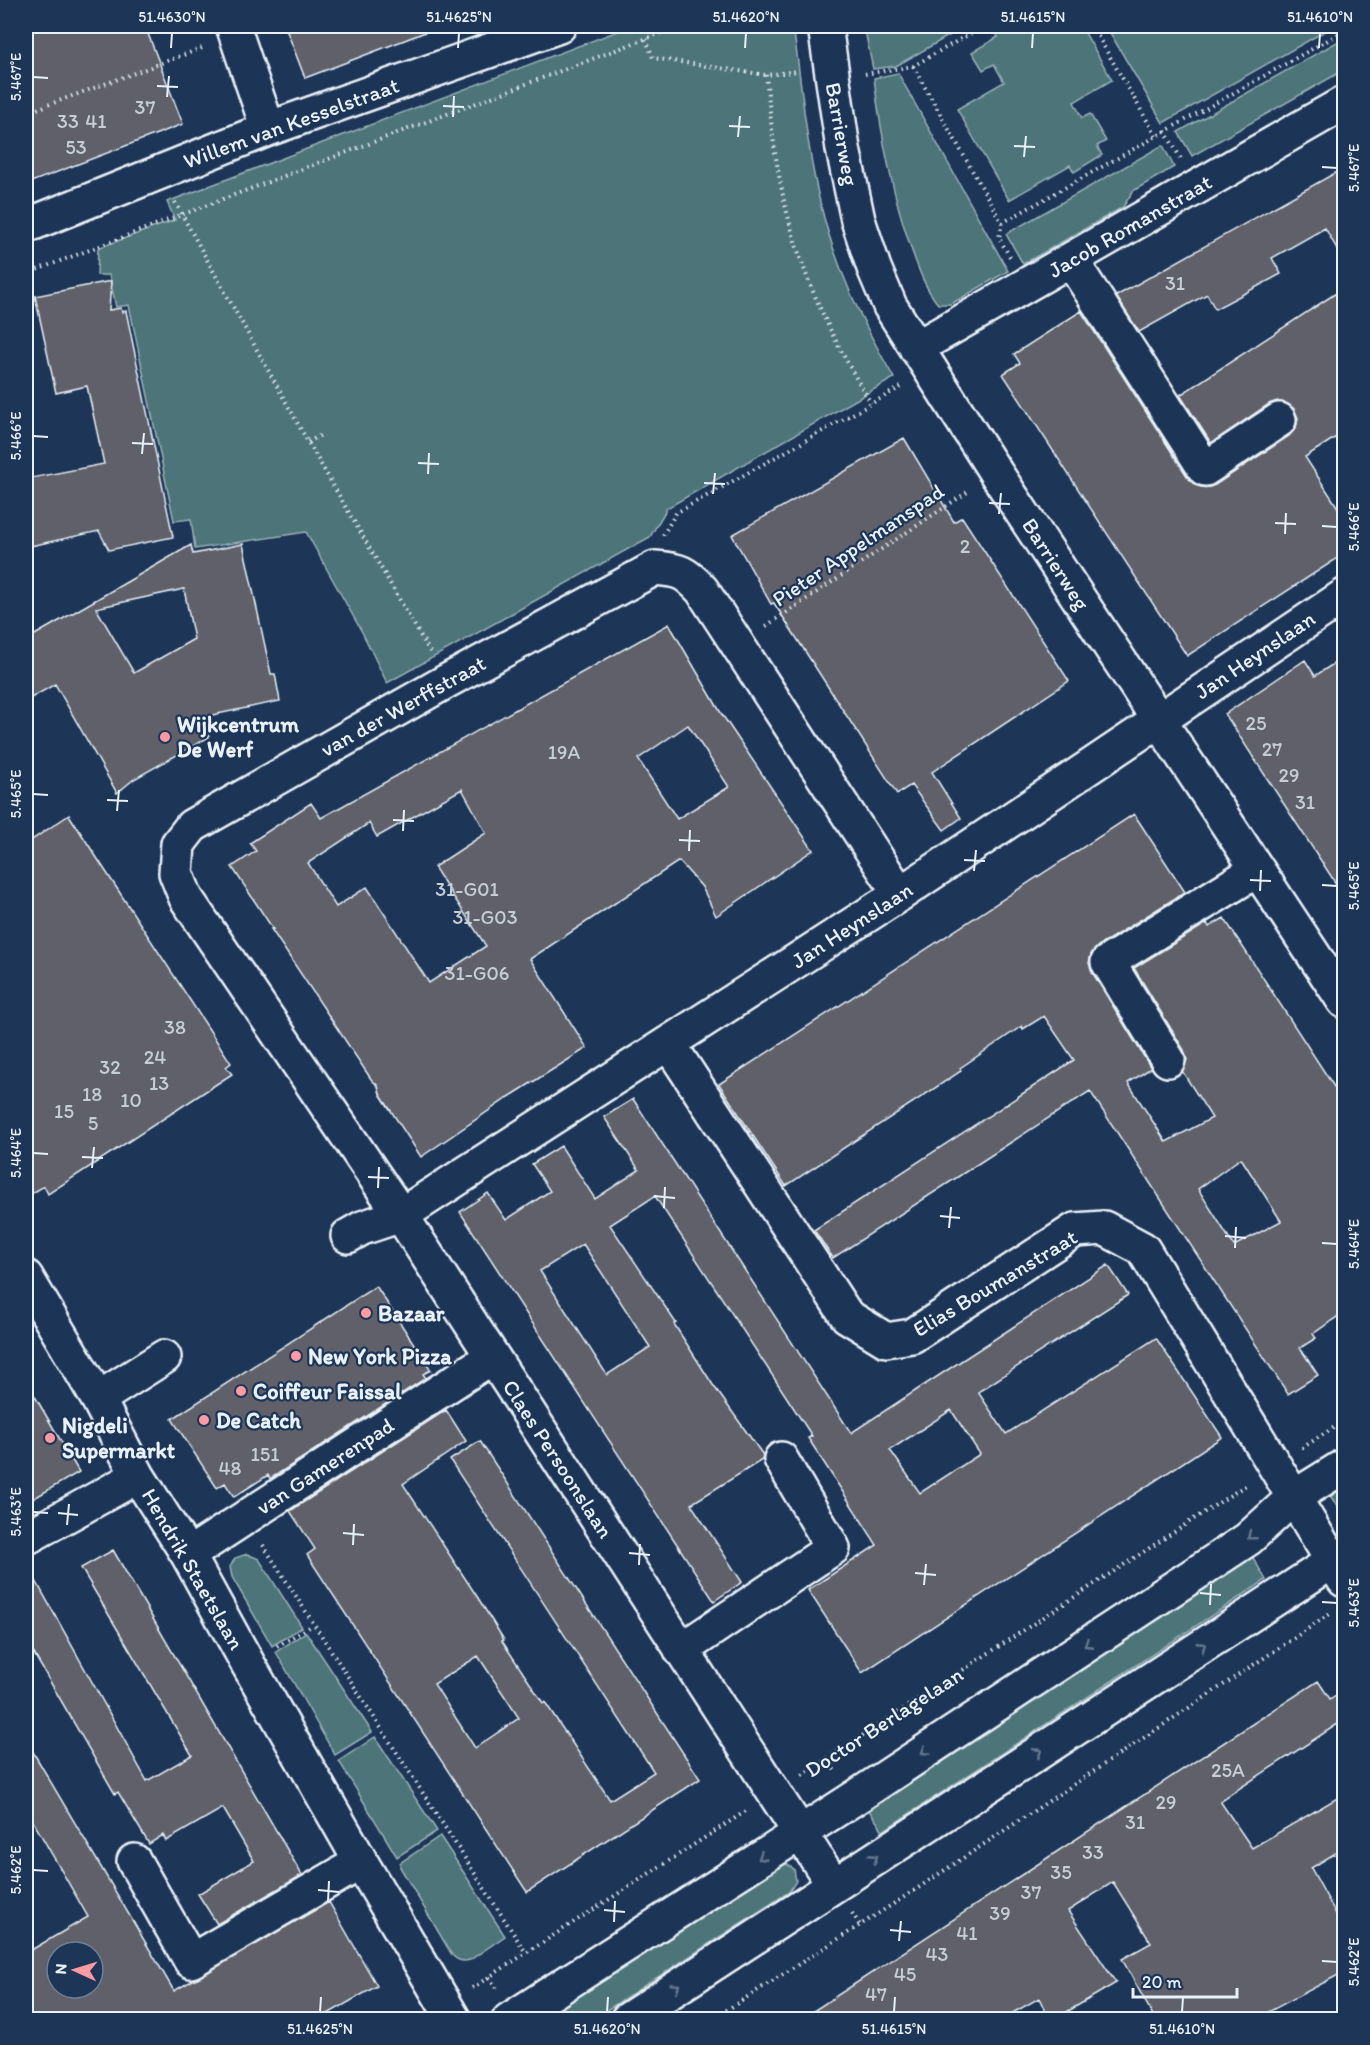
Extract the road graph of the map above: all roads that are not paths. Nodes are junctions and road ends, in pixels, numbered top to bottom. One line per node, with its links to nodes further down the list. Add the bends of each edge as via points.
1 (559, 26): 5 (street, Willem van Kesselstraat)
2 (825, 26): 8 (street, Barrierweg, via 858,220 890,306)
3 (235, 30): 5 (street)
4 (1344, 103): 7 (street, Jacob Romanstraat)
5 (268, 129): 6 (street, Willem van Kesselstraat)
6 (26, 226)
7 (1071, 260): 8 (street, Jacob Romanstraat); 9 (street, via 1205,469)
8 (916, 348): 11 (street, Barrierweg)
9 (1279, 420)
10 (1344, 596): 11 (street, Jan Heynslaan)
11 (1158, 720): 12 (street, Barrierweg); 13 (street, Jan Heynslaan)
12 (1257, 870): 14 (street, Barrierweg); 16 (street, via 1108,962)
13 (900, 894): 15 (street, Jan Heynslaan); 17 (street, van der Werffstraat, via 702,590 687,574 671,569 656,568 192,826 178,844 176,873 186,898)
14 (1344, 1001)
15 (669, 1044): 17 (street, Jan Heynslaan); 26 (street, Elias Boumanstraat, via 847,1316 886,1340 912,1336 1076,1230 1104,1228 1143,1249)
16 (1168, 1060)
17 (401, 1215): 18 (street, Jan Heynslaan); 21 (street, Claes Persoonslaan)
18 (348, 1236)
19 (26, 1277): 22 (street, Hendrik Staetslaan)
20 (164, 1357): 22 (street)
21 (492, 1357): 28 (street, van Gamerenpad); 30 (street, Claes Persoonslaan)
22 (98, 1399): 25 (street, Hendrik Staetslaan)
23 (781, 1459): 30 (street, via 833,1548)
24 (1344, 1466): 26 (street, Doctor Berlagelaan)
25 (138, 1476): 27 (street); 28 (street, Hendrik Staetslaan)
26 (1294, 1497): 29 (street, Elias Boumanstraat); 31 (street, Doctor Berlagelaan, one-way to 31, via 1248,1539)
27 (26, 1538)
28 (188, 1555): 33 (street, Hendrik Staetslaan)
29 (1339, 1576): 34 (street, one-way to 29)
30 (681, 1650): 31 (street, Claes Persoonslaan)
31 (800, 1832): 34 (street, Claes Persoonslaan); 36 (street, Doctor Berlagelaan, one-way to 36)
32 (134, 1861): 33 (street, via 191,1961)
33 (361, 1862): 35 (street, Hendrik Staetslaan)
34 (833, 1884): 37 (street, one-way to 34)
35 (450, 2012)
36 (508, 2019)
37 (627, 2019)

